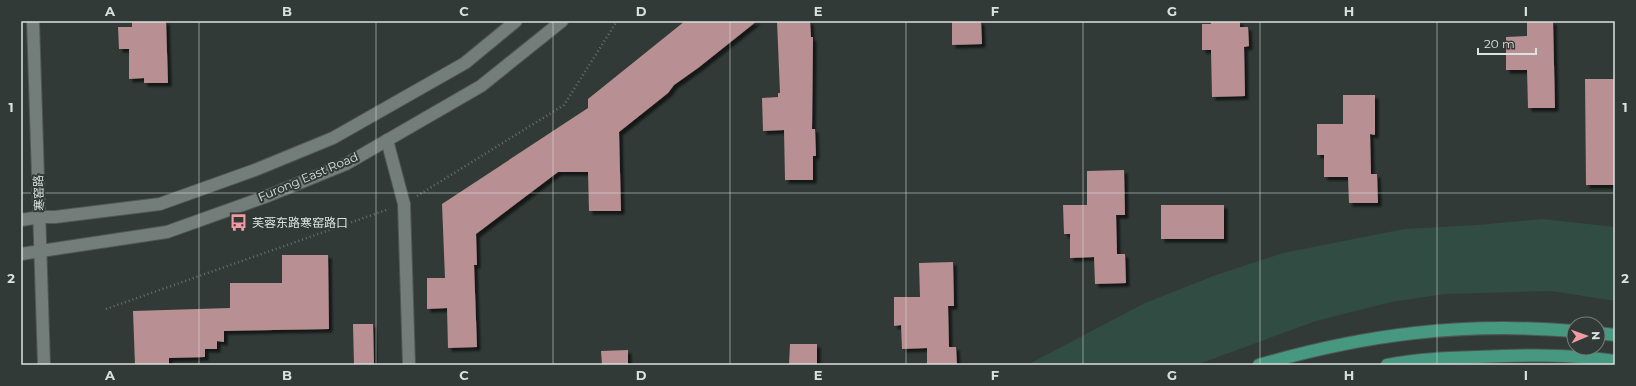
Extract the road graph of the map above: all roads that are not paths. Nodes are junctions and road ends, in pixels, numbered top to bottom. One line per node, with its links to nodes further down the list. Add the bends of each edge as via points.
1 (33, 21): 5 (main road, 寒窑路)
2 (516, 21): 5 (main road, via 465,62 333,138 255,170 160,204)
3 (562, 21): 4 (main road, Furong East Road, via 481,86)
4 (387, 140): 7 (main road, Furong East Road, via 346,164 265,197 167,232); 12 (main road, via 404,204)
5 (40, 217): 6 (main road); 7 (main road, 寒窑路)
6 (21, 220)
7 (41, 250): 8 (main road, Furong East Road); 11 (main road, 寒窑路)
8 (21, 254)
9 (1566, 331): 13 (highway, via 1468,328 1418,332 1317,349)
10 (1615, 361): 14 (highway, via 1517,355)
11 (44, 365)
12 (409, 365)
13 (1259, 365)
14 (1387, 365)

